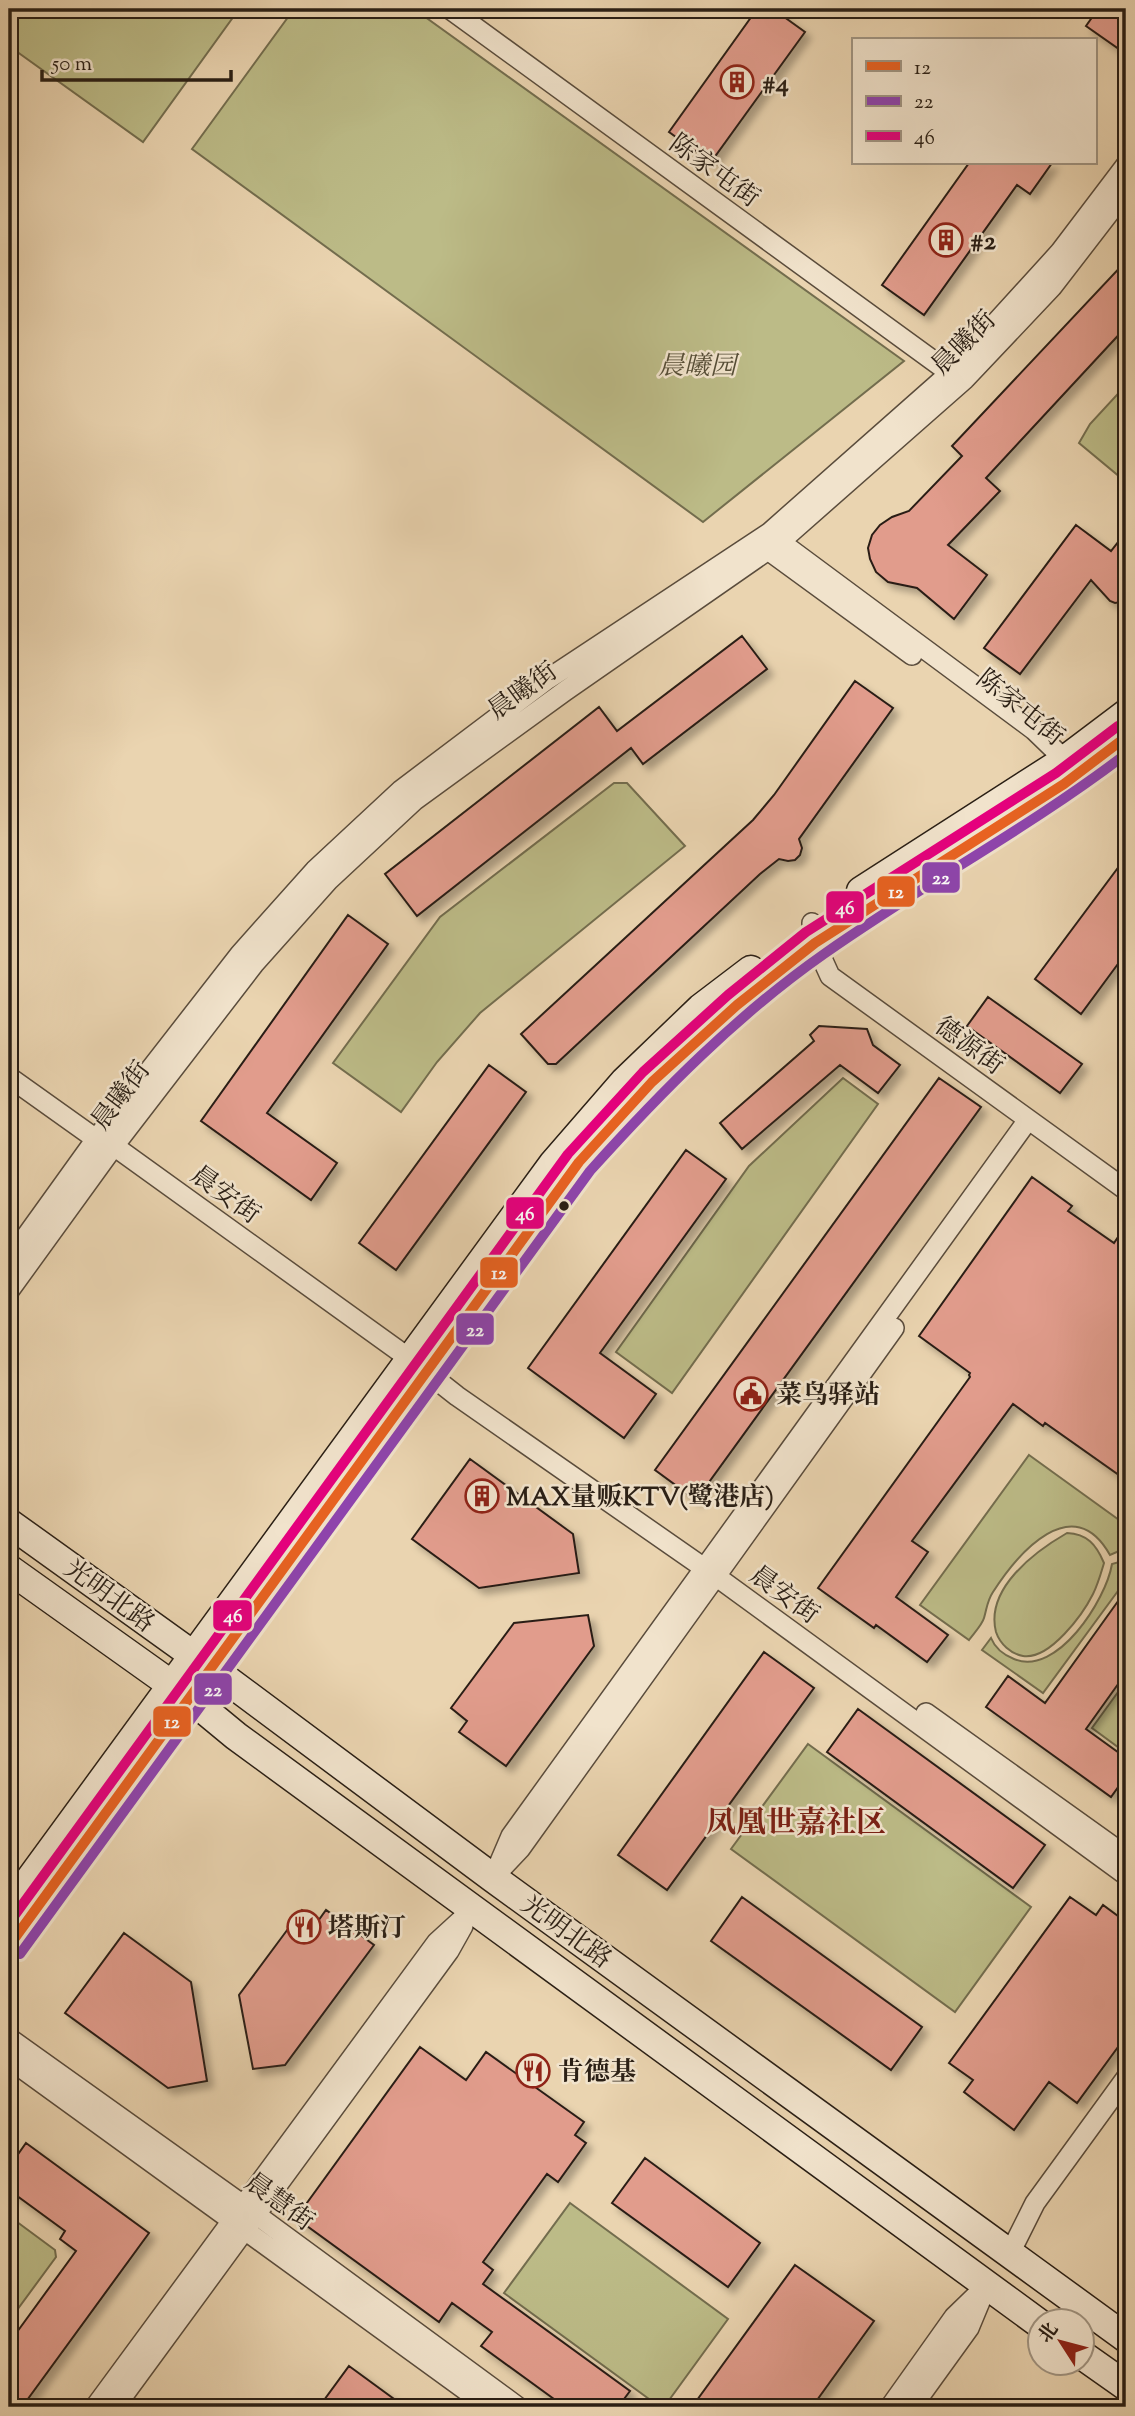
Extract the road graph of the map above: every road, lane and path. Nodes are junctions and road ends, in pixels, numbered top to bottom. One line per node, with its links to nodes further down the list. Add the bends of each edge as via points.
1 (450, 9): 4 (street, 陈家屯街)
2 (1126, 165): 4 (street, 晨曦街, via 1060,252)
3 (1126, 191): 5 (street, 晨曦街, via 1052,287 965,379)
4 (950, 373): 5 (street, 晨曦街)
5 (768, 542): 8 (street, 陈家屯街, via 1034,730); 12 (street, 晨曦街, via 548,679 401,790 315,870 240,954)
6 (1126, 714): 8 (main road)
7 (1126, 737): 8 (main road)
8 (1061, 770): 9 (main road)
9 (813, 933): 11 (street, 德源街, via 830,976); 16 (main road, via 701,1008 625,1081 553,1164)
10 (9, 1077): 12 (street, 晨安街)
11 (1033, 1123): 13 (street, 德源街); 18 (street)
12 (105, 1143): 14 (street, 晨曦街); 15 (street, 晨曦街); 16 (street, 晨安街)
13 (1126, 1190)
14 (9, 1260)
15 (9, 1291)
16 (423, 1365): 18 (street, 晨安街); 20 (main road)
17 (9, 1523): 20 (main road, 光明北路)
18 (715, 1568): 22 (street, 晨安街); 23 (street, 晨安街); 24 (street, via 512,1836)
19 (9, 1569): 21 (main road, 光明北路)
20 (202, 1661): 21 (main road); 24 (main road, 光明北路)
21 (181, 1692): 25 (main road); 26 (main road, 光明北路); 27 (main road)
22 (1126, 1856)
23 (1126, 1875)
24 (493, 1878): 33 (main road, 光明北路)
25 (9, 1908)
26 (472, 1910): 32 (street, via 437,1942); 34 (main road, 光明北路)
27 (9, 1946)
28 (9, 2038): 32 (street, 晨慧街)
29 (9, 2059): 32 (street, 晨慧街)
30 (1126, 2078): 33 (street, via 1035,2203)
31 (1126, 2098): 33 (street, via 1047,2210)
32 (243, 2218): 39 (street); 40 (street); 41 (street, 晨慧街); 42 (street, 晨慧街)
33 (1010, 2253): 34 (main road); 36 (main road, 光明北路)
34 (986, 2285): 35 (main road, 光明北路); 43 (street, via 954,2317); 44 (street, via 969,2328)
35 (1026, 2313)
36 (1126, 2338)
37 (1096, 2364): 38 (main road)
38 (1126, 2386)
39 (95, 2407)
40 (115, 2407)
41 (489, 2407)
42 (518, 2407)
43 (890, 2407)
44 (912, 2407)

